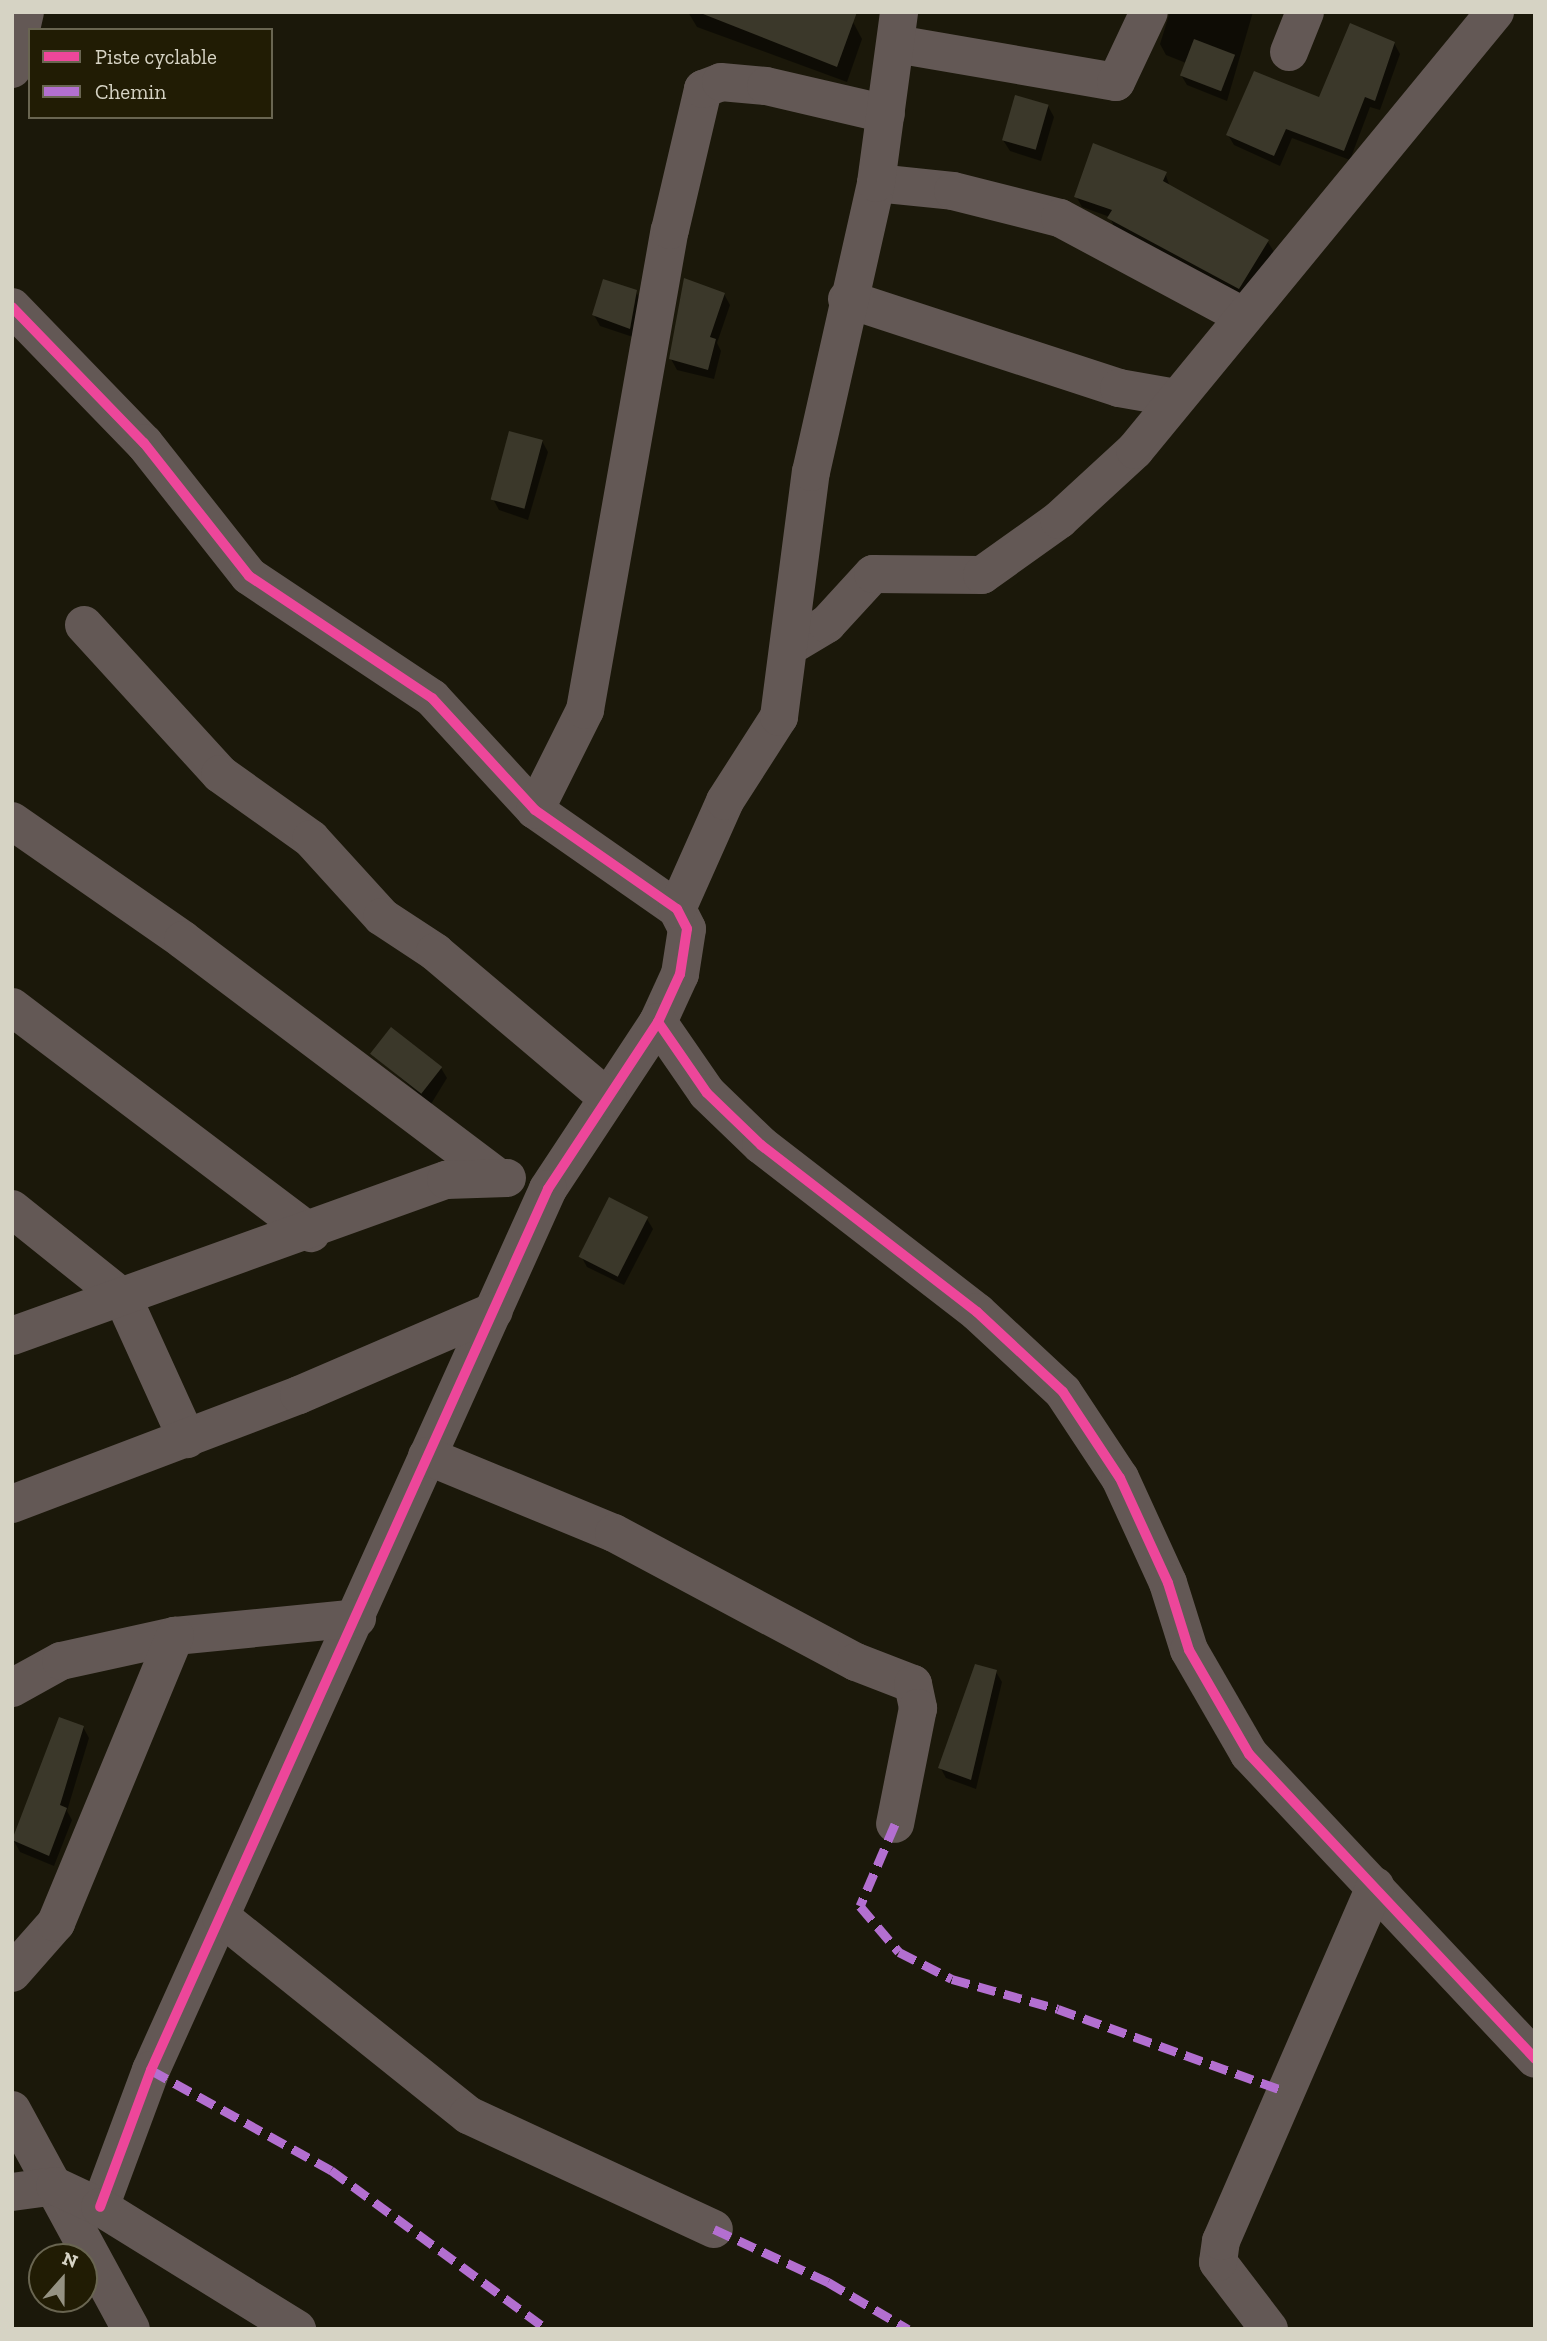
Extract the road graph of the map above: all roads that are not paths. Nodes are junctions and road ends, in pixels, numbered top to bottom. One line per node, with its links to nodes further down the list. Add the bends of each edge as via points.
1 (25, 12): 7 (street)
2 (1149, 12): 5 (street, via 1116,82)
3 (1305, 12): 6 (street)
4 (1495, 12): 12 (street)
5 (897, 28): 8 (street)
6 (1289, 52)
7 (12, 69)
8 (886, 114): 9 (street); 16 (street, via 766,86 721,82 703,89 670,230 585,710)
9 (876, 183): 10 (street); 12 (street, via 953,191 1060,218)
10 (847, 299): 13 (street, via 1119,388); 15 (street, via 811,472)
11 (12, 307): 16 (street, via 144,443 249,576 432,698)
12 (1243, 316): 13 (street)
13 (1176, 398): 15 (street, via 1135,450 1059,520 982,575 873,574 827,624)
14 (84, 625): 21 (street, via 220,774 311,839 382,917 435,952)
15 (792, 645): 18 (street, via 779,717 725,801)
16 (535, 810): 18 (street)
17 (12, 821): 22 (street, via 183,940)
18 (677, 909): 20 (street, via 687,929 686,949)
19 (12, 1007): 25 (street)
20 (658, 1022): 21 (street); 36 (street, via 706,1093 761,1145 977,1311 1063,1392 1120,1478 1168,1583 1189,1650 1249,1754)
21 (608, 1098): 23 (street)
22 (496, 1175): 23 (street); 25 (street, via 446,1180)
23 (548, 1189): 27 (street)
24 (12, 1209): 26 (street)
25 (311, 1233): 26 (street)
26 (123, 1298): 28 (street); 29 (street)
27 (494, 1311): 29 (street); 30 (street)
28 (12, 1336)
29 (187, 1439): 31 (street)
30 (427, 1456): 32 (street); 35 (street, via 614,1533 856,1661 913,1684 918,1708)
31 (12, 1504)
32 (357, 1618): 33 (street); 37 (street)
33 (175, 1636): 34 (street, via 61,1661); 38 (street, via 56,1923)
34 (12, 1688)
35 (895, 1824)
36 (1374, 1886): 39 (street); 47 (street, via 1222,2241 1218,2262)
37 (221, 1917): 43 (street, via 151,2070); 44 (street, via 468,2115)
38 (12, 1973)
39 (1535, 2059)
40 (12, 2110): 41 (street)
41 (55, 2186): 42 (street); 43 (street); 45 (street)
42 (12, 2192)
43 (100, 2207): 46 (street)
44 (714, 2229)
45 (131, 2329)
46 (297, 2329)
47 (1269, 2329)

